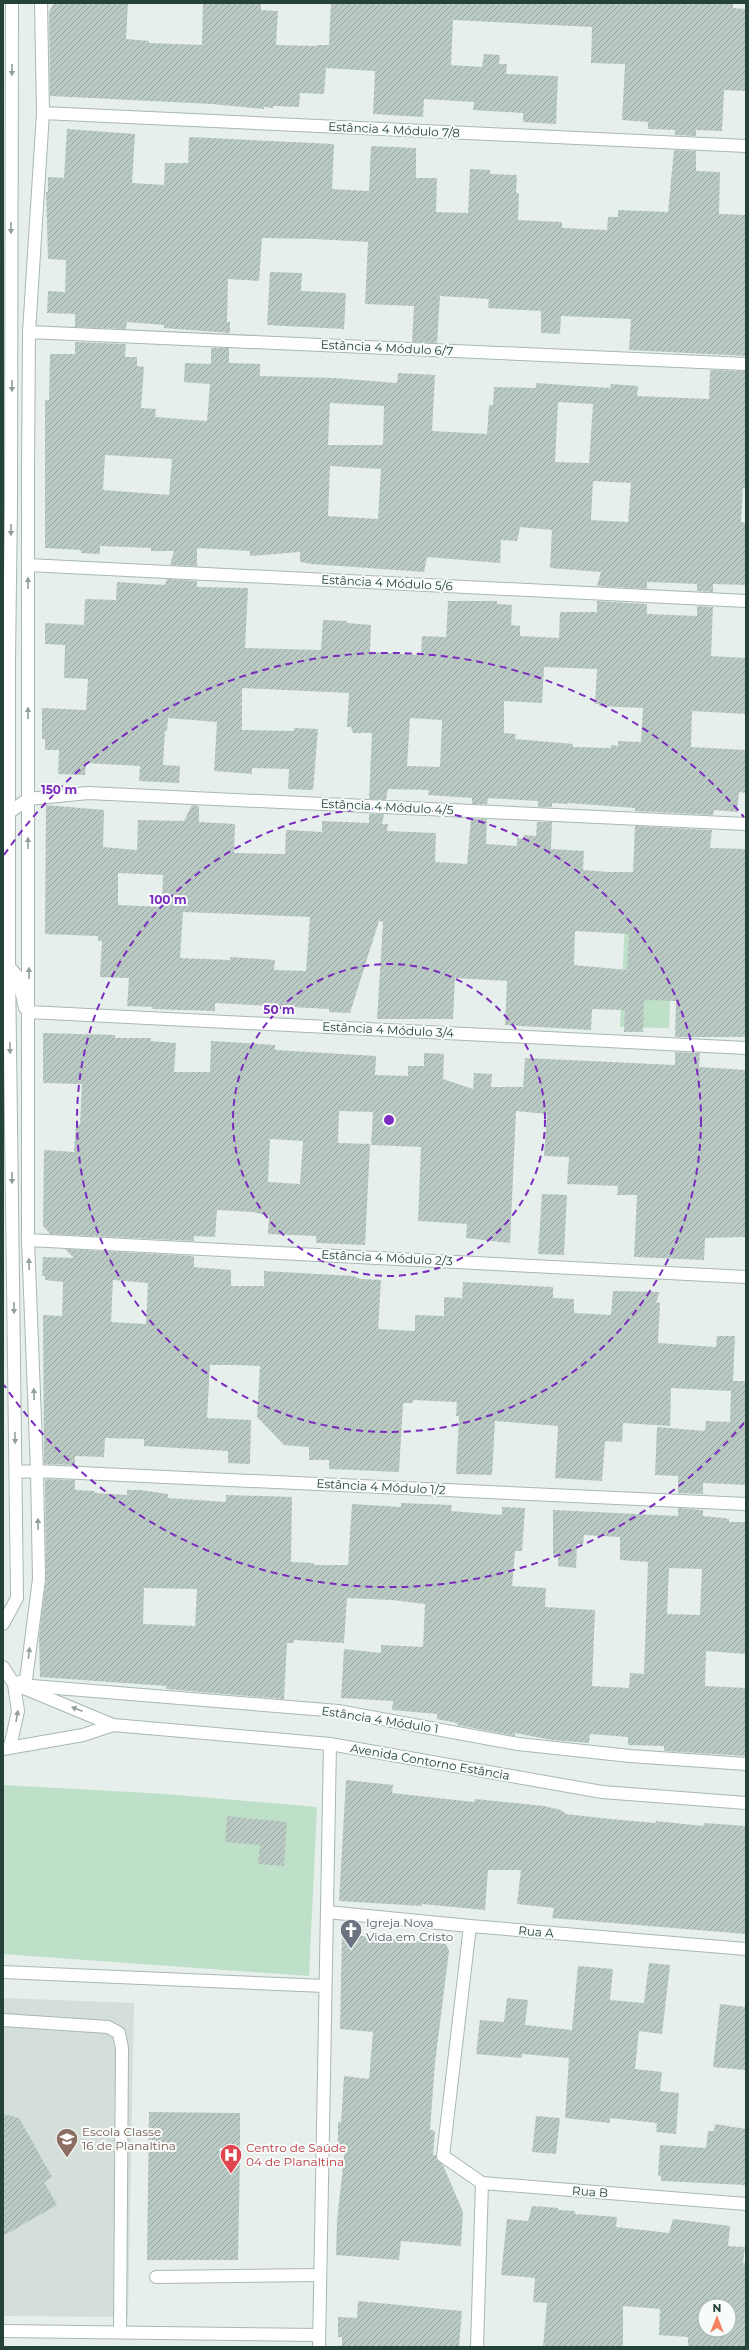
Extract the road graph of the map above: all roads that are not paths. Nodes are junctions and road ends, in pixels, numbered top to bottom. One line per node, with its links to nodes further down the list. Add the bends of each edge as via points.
1 (12, 3): 3 (street)
2 (41, 3): 4 (street)
3 (8, 50): 6 (street, one-way to 6)
4 (43, 113): 5 (street, Estância 4 Módulo 7/8); 7 (street)
5 (746, 146)
6 (7, 208): 8 (street, one-way to 8)
7 (29, 332): 9 (street, Estância 4 Módulo 6/7); 11 (street)
8 (7, 357): 10 (street, one-way to 10)
9 (746, 364)
10 (11, 470): 11 (street); 12 (street)
11 (28, 470): 13 (street)
12 (7, 506): 15 (street, one-way to 15)
13 (28, 565): 14 (street, Estância 4 Módulo 5/6); 16 (street, one-way to 13)
14 (746, 601)
15 (6, 659): 17 (street)
16 (28, 799): 17 (street); 18 (street, Estância 4 Módulo 4/5, via 88,793); 20 (street, one-way to 16)
17 (6, 812): 19 (street)
18 (746, 824)
19 (6, 967): 20 (street, via 18,977 23,1005); 25 (street, one-way to 25)
20 (29, 1012): 21 (street, Estância 4 Módulo 3/4); 22 (street)
21 (746, 1048)
22 (28, 1240): 23 (street, Estância 4 Módulo 2/3); 24 (street, one-way to 22)
23 (746, 1277)
24 (37, 1471): 25 (street, Estância 4 Módulo 1/2); 26 (street, Estância 4 Módulo 1/2); 29 (street, one-way to 24, via 26,1680 39,1579)
25 (16, 1472): 27 (street, via 17,1598)
26 (746, 1504)
27 (3, 1624)
28 (3, 1667): 29 (street)
29 (14, 1684): 30 (street, Avenida Contorno Estância, one-way to 29); 32 (street, one-way to 29, via 18,1711); 33 (street, Estância 4 Módulo 1, via 338,1711 518,1744 630,1756)
30 (113, 1725): 31 (street, Avenida Contorno Estância); 32 (street, Avenida Contorno Estância, via 83,1735)
31 (330, 1744): 34 (street, Avenida Contorno Estância, via 602,1792); 35 (street)
32 (6, 1748)
33 (746, 1764)
34 (746, 1803)
35 (327, 1912): 36 (street, Rua A); 39 (street)
36 (470, 1926): 37 (street, Rua A); 41 (street, via 443,2156)
37 (746, 1949)
38 (3, 1972): 39 (street)
39 (325, 1986): 43 (street)
40 (3, 2020): 46 (street, via 108,2027 119,2033 122,2048)
41 (482, 2183): 42 (street, Rua B); 48 (street)
42 (746, 2204)
43 (320, 2275): 44 (street); 47 (street)
44 (156, 2277)
45 (3, 2331): 46 (street)
46 (120, 2332): 47 (street)
47 (319, 2341)
48 (477, 2347)

